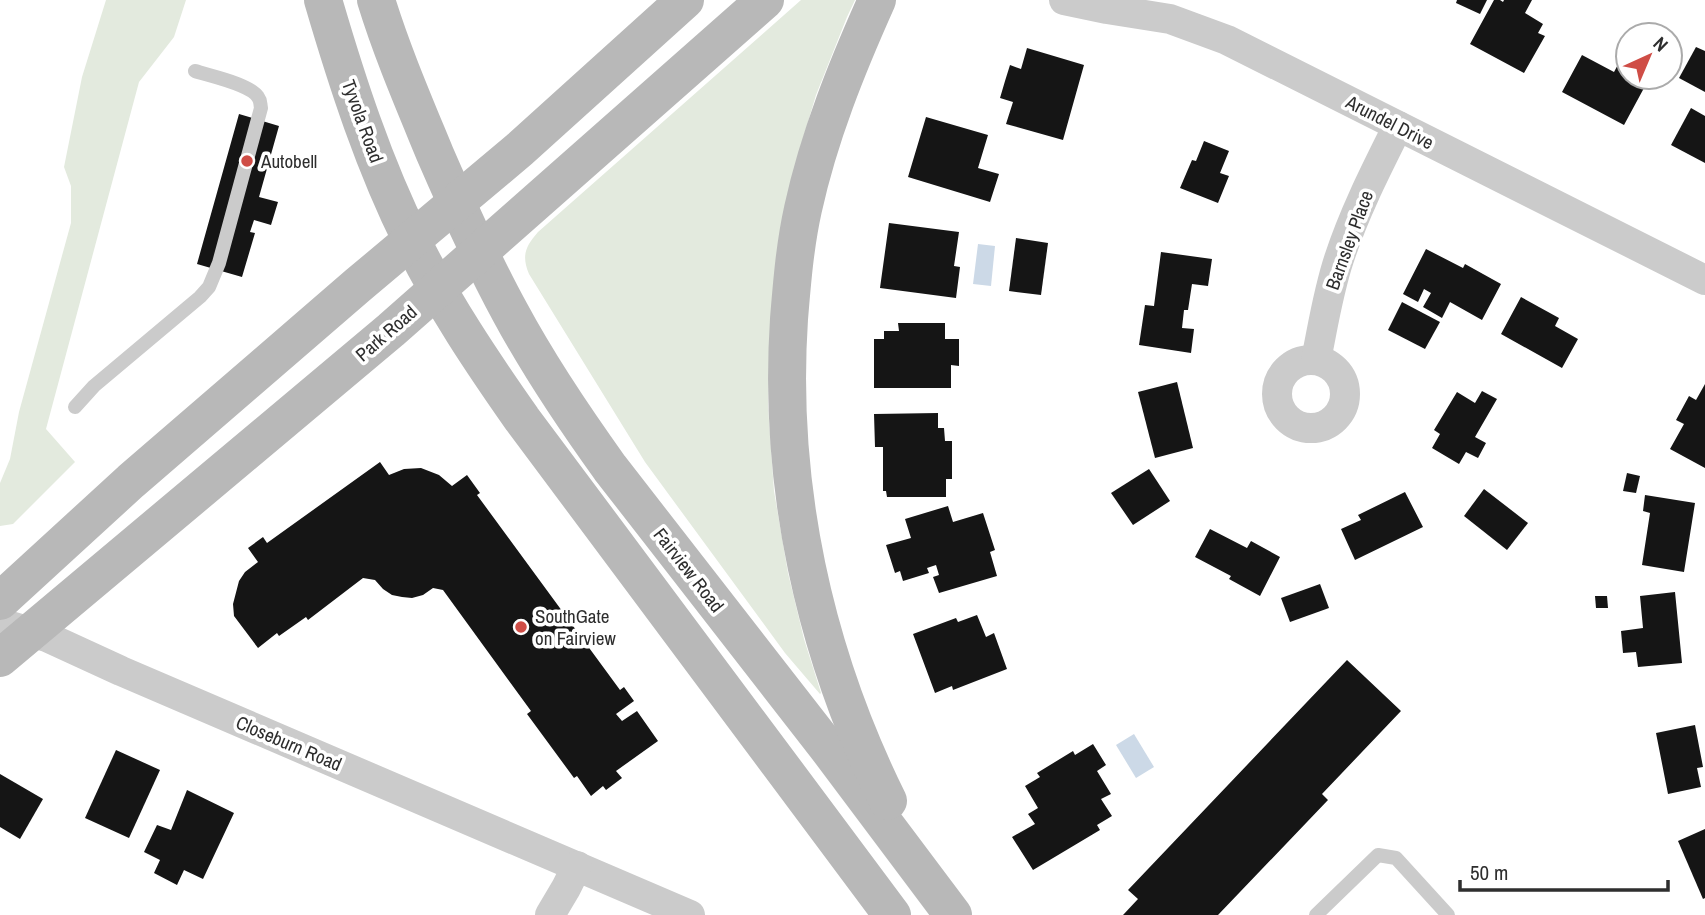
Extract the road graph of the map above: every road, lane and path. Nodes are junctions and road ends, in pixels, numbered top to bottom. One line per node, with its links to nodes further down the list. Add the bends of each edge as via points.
1 (323, 0): 10 (main road, Tyvola Road, via 344,69)
2 (376, 0): 9 (main road)
3 (685, 0): 9 (main road)
4 (765, 0): 11 (main road, Park Road)
5 (877, 0): 20 (main road, via 825,130 796,246 786,366 789,440 802,549 829,655 868,760)
6 (1064, 0): 8 (street, Arundel Drive, via 1170,19 1206,31)
7 (195, 71): 15 (lane, via 245,87 256,94 261,108 219,263 200,297)
8 (1398, 126): 12 (street, Arundel Drive); 14 (street, Barnsley Place, via 1354,216 1331,289)
9 (457, 203): 10 (main road); 11 (main road, Fairview Road)
10 (411, 240): 13 (main road); 16 (main road, via 141,472)
11 (479, 252): 13 (main road, Park Road); 20 (main road, Fairview Road, via 511,316 590,440)
12 (1705, 280)
13 (437, 289): 17 (main road, Park Road); 23 (main road, via 522,419)
14 (1316, 360)
15 (75, 407)
16 (0, 601)
17 (15, 627): 18 (main road, Park Road); 19 (street, Closeburn Road, via 68,645)
18 (0, 658)
19 (577, 866): 21 (street); 22 (street, Closeburn Road)
20 (943, 901)
21 (550, 915)
22 (690, 915)
23 (892, 915)
24 (1316, 915): 25 (lane, via 1378,855 1396,858)
25 (1448, 915)

